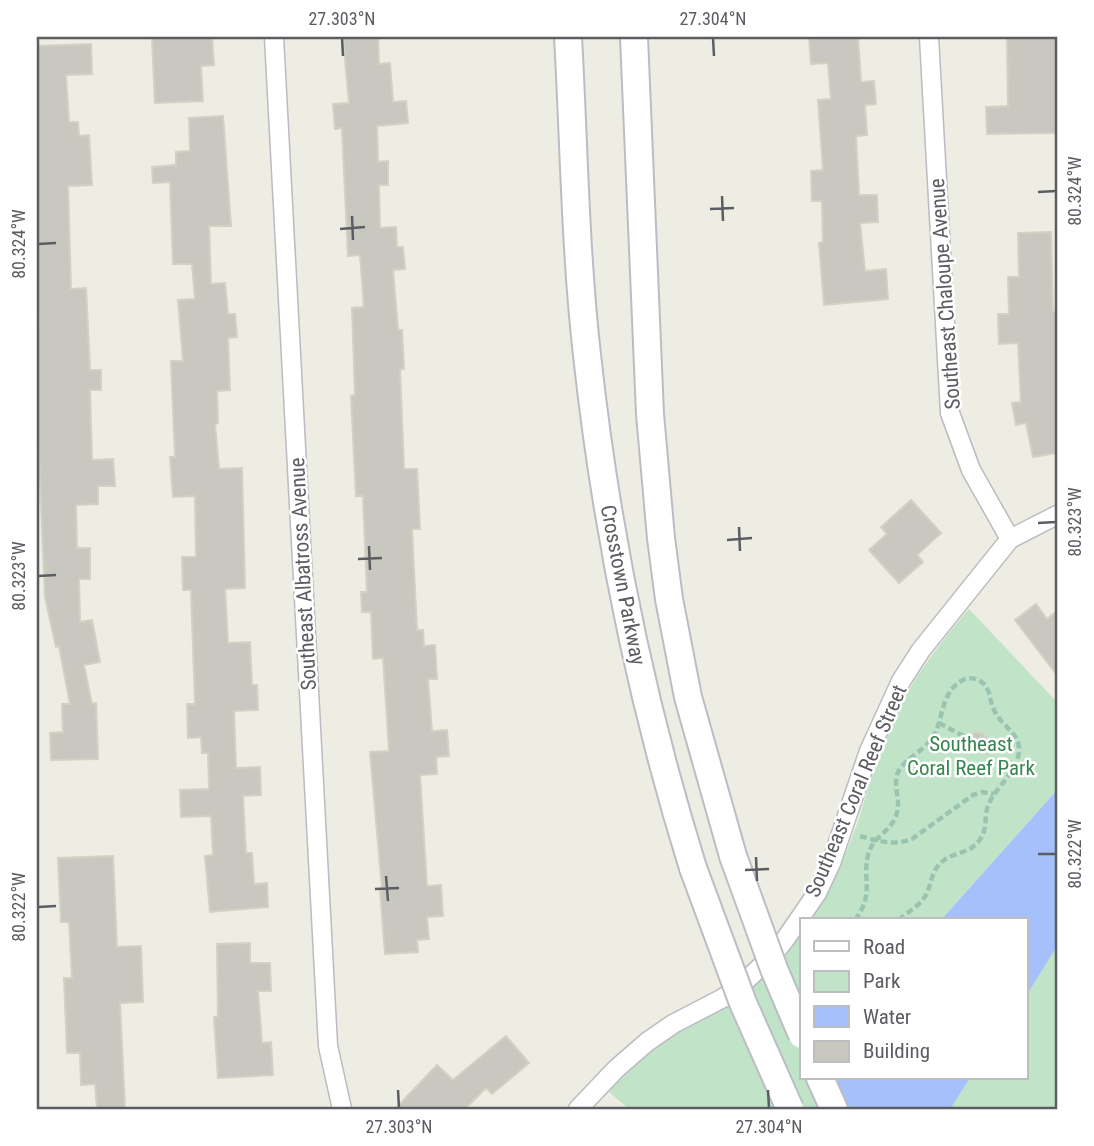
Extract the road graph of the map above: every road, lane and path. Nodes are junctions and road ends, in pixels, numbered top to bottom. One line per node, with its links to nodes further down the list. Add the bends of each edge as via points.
1 (274, 37): 16 (street, Southeast Albatross Avenue, via 328,1046)
2 (568, 37): 18 (main road, Crosstown Parkway, bridge, via 587,354 609,520 646,702 693,868 743,1003)
3 (634, 37): 14 (main road, Crosstown Parkway, bridge, via 650,414 669,598 688,697 733,856)
4 (929, 37): 6 (street, Southeast Chaloupe Avenue, via 950,412 971,470)
5 (1057, 515): 6 (street, Southeast Coral Reef Street)
6 (1010, 539): 17 (street, Southeast Coral Reef Street, via 901,681 869,751 831,863 784,941 739,987 647,1042)
7 (939, 723): 8 (path); 9 (path, via 952,689 962,680 982,681 998,717 1019,746 1012,771); 11 (path, via 926,747 897,775 898,812)
8 (969, 739)
9 (994, 794): 11 (path, via 973,795 912,839 901,843); 13 (path, via 985,834 977,844 937,866 926,895)
10 (852, 833): 11 (path)
11 (874, 839): 12 (path, via 868,854 867,899)
12 (856, 918)
13 (901, 918)
14 (800, 1030)
15 (821, 1080): 19 (main road)
16 (342, 1109)
17 (578, 1109)
18 (790, 1109)
19 (834, 1109)

